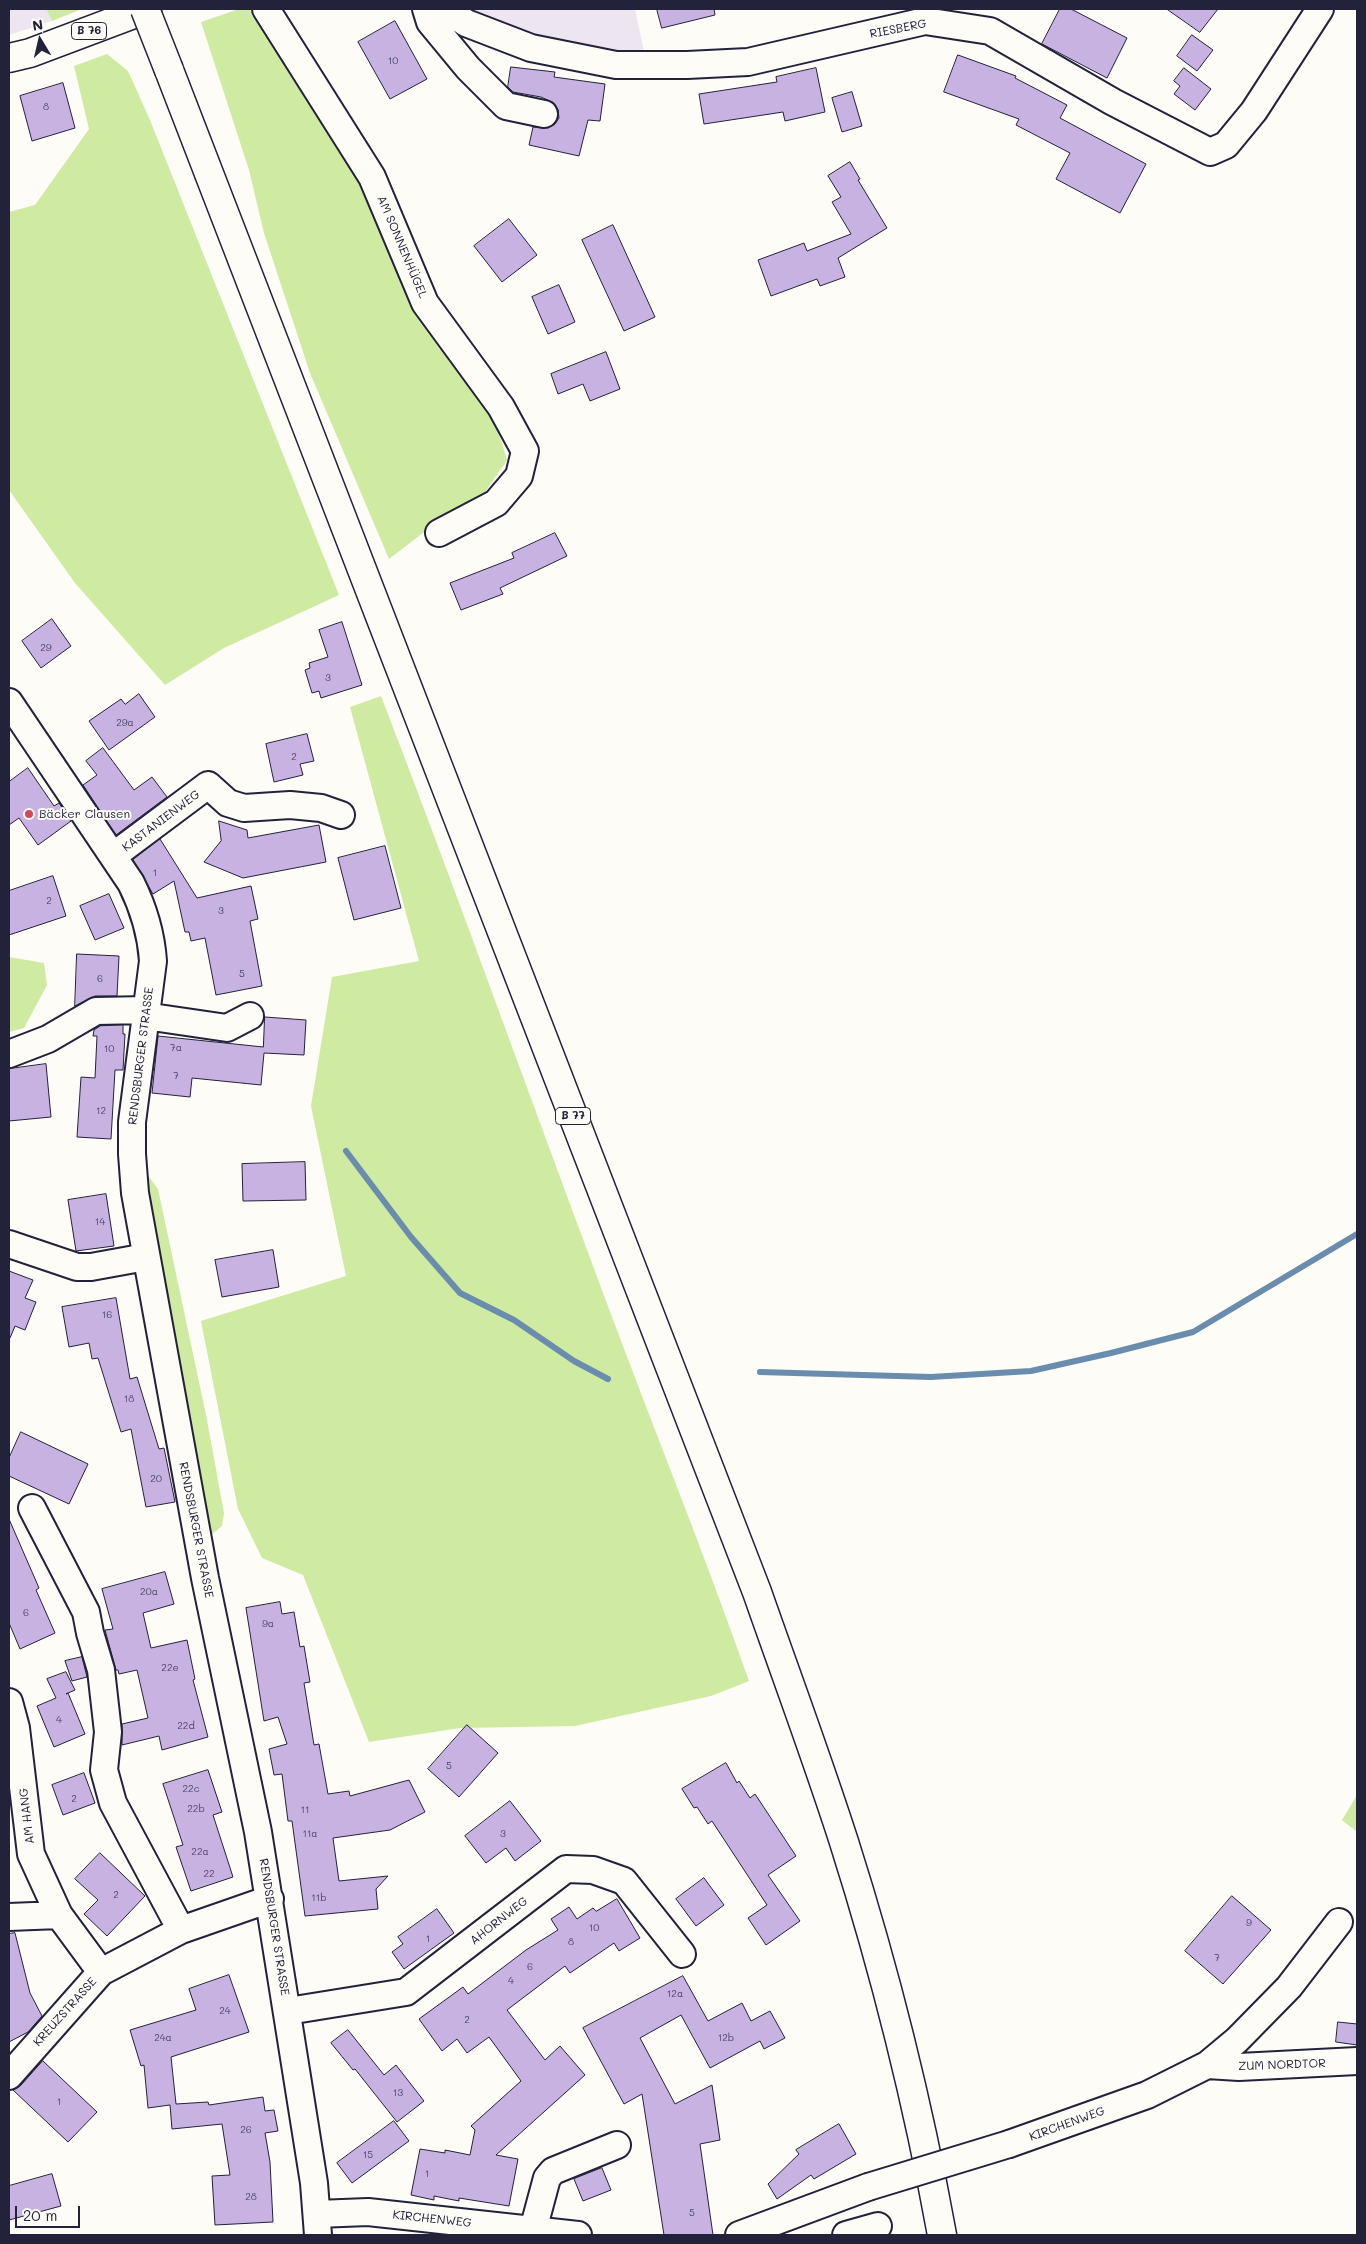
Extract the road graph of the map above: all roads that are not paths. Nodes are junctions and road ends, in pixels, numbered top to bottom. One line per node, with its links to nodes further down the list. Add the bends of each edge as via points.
1 (146, 9): 6 (main road, B 76); 37 (main road, B 77, bridge, via 756,1592 844,1842 906,2065)
2 (266, 9): 8 (street, AM SONNENHÜGEL, via 372,177 425,303 501,407 525,451 518,476 496,503)
3 (426, 9): 7 (street, via 430,22 468,68 506,106)
4 (446, 9): 5 (street, RIESBERG, via 466,23 531,48 616,65 748,62 925,21 990,30 1113,102 1210,152 1226,145 1254,111)
5 (1320, 9)
6 (9, 58)
7 (544, 114)
8 (439, 533)
9 (9, 702): 11 (street, RENDSBURGER STRASSE)
10 (341, 815): 11 (street, KASTANIENWEG, via 321,808 290,805 244,808 228,803 208,785)
11 (113, 856): 12 (street, RENDSBURGER STRASSE, via 131,883 151,934 153,960)
12 (146, 1013): 13 (street, via 227,1028); 14 (street, via 96,1012 48,1039); 16 (street, RENDSBURGER STRASSE, via 134,1100 132,1154)
13 (250, 1016)
14 (9, 1054)
15 (9, 1244): 16 (street, via 77,1267)
16 (146, 1257): 19 (street, RENDSBURGER STRASSE, via 205,1578)
17 (32, 1508): 23 (street, via 86,1612 101,1670 108,1732 104,1770 113,1803)
18 (9, 1702): 20 (street, AM HANG, via 16,1728 32,1854)
19 (270, 1899): 23 (street, KREUZSTRASSE); 26 (street, RENDSBURGER STRASSE)
20 (59, 1915): 21 (street); 25 (street, AM HANG)
21 (9, 1917)
22 (1339, 1922): 28 (street, KIRCHENWEG, via 1290,1987)
23 (181, 1930): 25 (street, KREUZSTRASSE)
24 (682, 1954): 26 (street, AHORNWEG, via 624,1882 593,1870 566,1869 406,1992)
25 (101, 1972): 29 (street, KREUZSTRASSE)
26 (288, 2011): 31 (street, RENDSBURGER STRASSE)
27 (1357, 2062): 28 (street, ZUM NORDTOR, via 1239,2067)
28 (1207, 2065): 35 (street, KIRCHENWEG, bridge, via 1147,2095 1009,2144 868,2187)
29 (9, 2076)
30 (617, 2145): 33 (street, via 552,2171 547,2178)
31 (318, 2225): 33 (street, KIRCHENWEG, via 368,2212)
32 (878, 2226): 36 (street)
33 (533, 2230): 34 (street, KIRCHENWEG)
34 (578, 2235)
35 (739, 2235)
36 (846, 2235)
37 (942, 2235)

